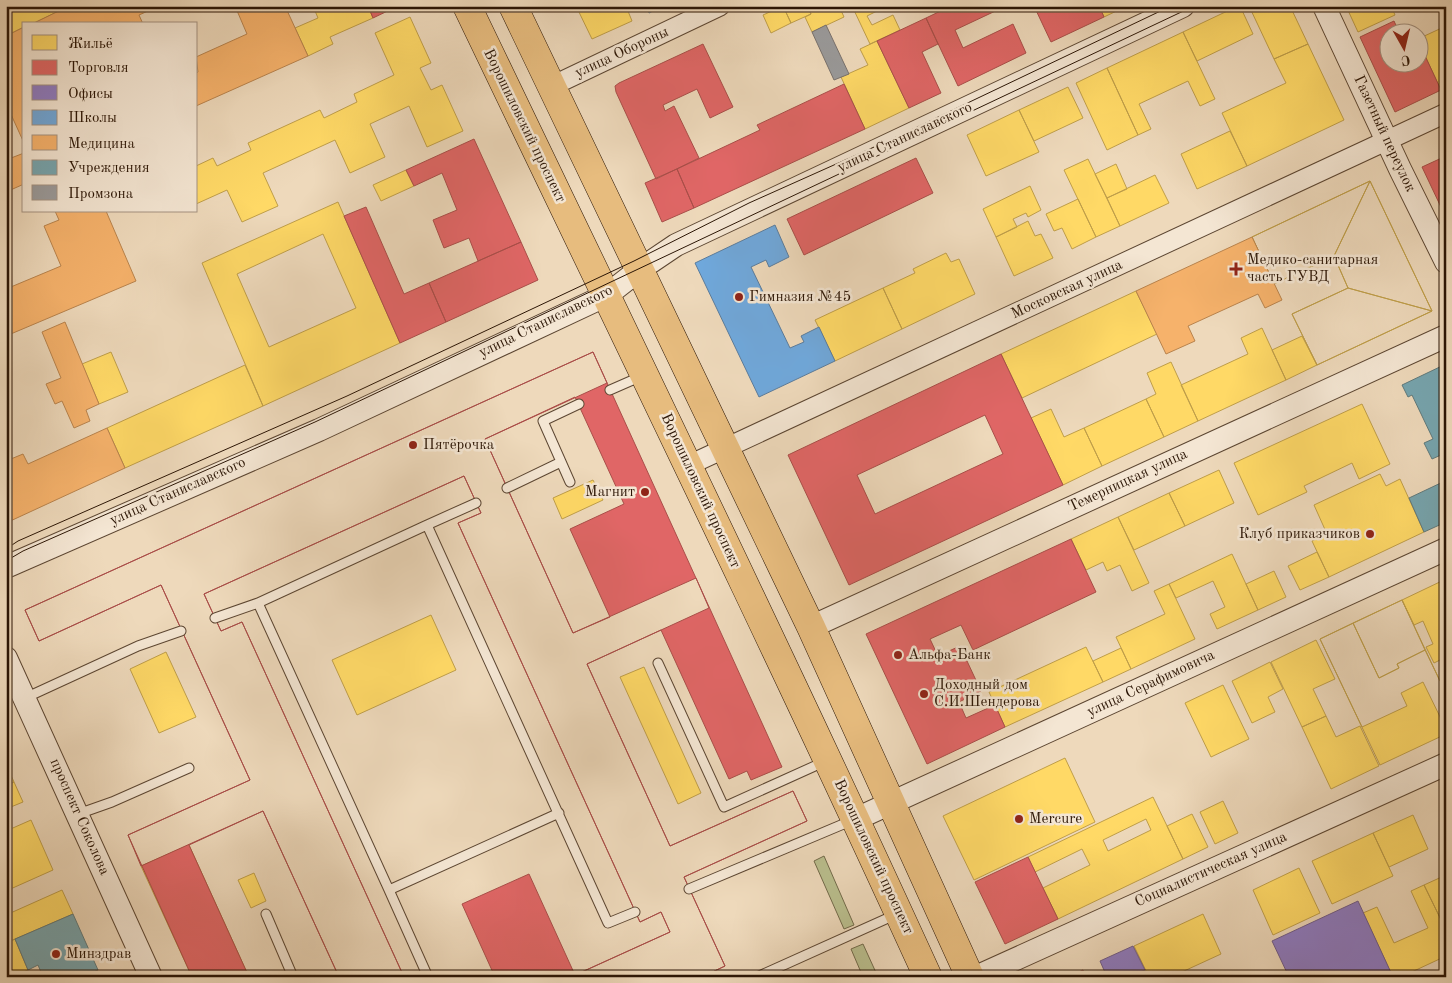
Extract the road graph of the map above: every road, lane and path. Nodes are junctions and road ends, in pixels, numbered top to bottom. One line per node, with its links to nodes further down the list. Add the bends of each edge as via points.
1 (467, 6): 11 (main road, Ворошиловский проспект)
2 (513, 6): 6 (main road)
3 (720, 6): 6 (street, улица Обороны)
4 (1183, 6): 10 (street, улица Станиславского, via 676,245)
5 (1324, 6): 8 (street, Газетный переулок)
6 (552, 86): 10 (main road)
7 (1446, 113): 8 (street, Московская улица)
8 (1387, 141): 9 (street, Газетный переулок); 16 (street, Московская улица)
9 (1446, 262)
10 (639, 270): 11 (street, улица Станиславского); 16 (main road)
11 (607, 295): 13 (main road, Ворошиловский проспект); 24 (street, улица Станиславского, via 319,430)
12 (1446, 336): 27 (street, Темерницкая улица)
13 (645, 374): 14 (lane); 18 (main road, Ворошиловский проспект)
14 (610, 390)
15 (579, 404): 17 (lane, via 543,421)
16 (726, 448): 18 (street, Московская улица); 27 (main road)
17 (561, 462): 19 (lane); 20 (lane)
18 (687, 466): 32 (main road, Ворошиловский проспект)
19 (570, 482)
20 (507, 488)
21 (476, 502): 22 (lane)
22 (428, 526): 25 (lane); 36 (lane)
23 (1446, 549): 35 (street, улица Серафимовича)
24 (6, 567)
25 (258, 602): 26 (lane); 40 (lane)
26 (215, 618)
27 (811, 627): 35 (main road)
28 (181, 631): 31 (lane, via 138,646)
29 (6, 658): 31 (street, проспект Соколова)
30 (658, 663): 32 (lane, via 724,807)
31 (25, 698): 37 (street, проспект Соколова)
32 (828, 760): 38 (main road, Ворошиловский проспект)
33 (1446, 764): 50 (street, Социалистическая улица)
34 (189, 768): 37 (lane)
35 (892, 803): 38 (street, улица Серафимовича); 49 (main road)
36 (559, 813): 40 (lane); 41 (lane, via 608,923)
37 (78, 814): 44 (street, проспект Соколова)
38 (856, 819): 39 (lane); 42 (main road, Ворошиловский проспект)
39 (689, 889)
40 (389, 890): 46 (lane)
41 (635, 912)
42 (899, 913): 47 (lane); 48 (main road, Ворошиловский проспект)
43 (266, 914): 45 (lane)
44 (151, 977)
45 (293, 977)
46 (428, 977)
47 (757, 977)
48 (928, 977)
49 (970, 977)
50 (976, 977)

